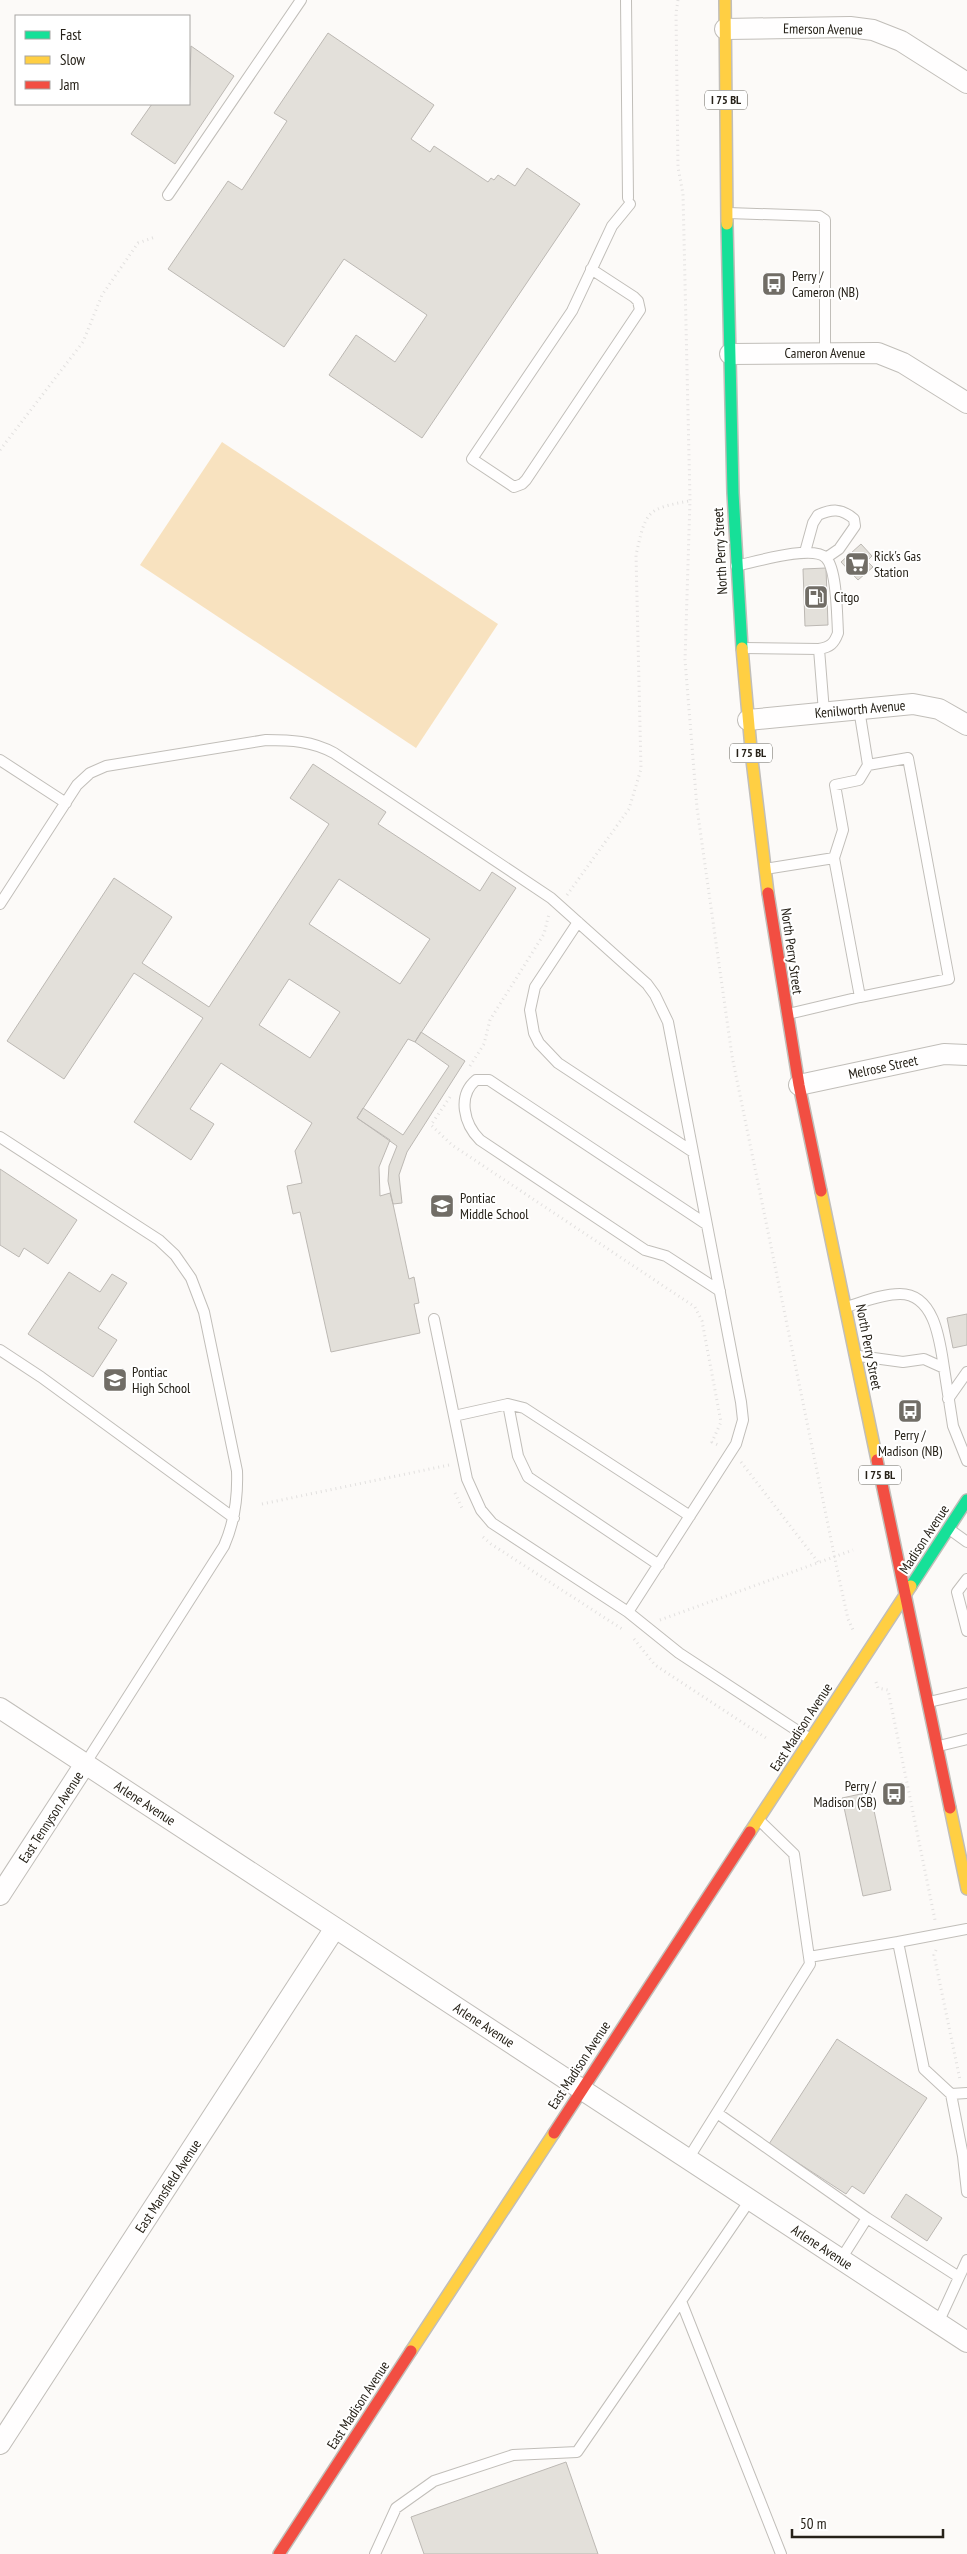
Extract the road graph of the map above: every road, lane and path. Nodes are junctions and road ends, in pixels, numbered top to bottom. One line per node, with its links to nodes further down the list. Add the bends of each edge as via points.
1 (301, 0): 7 (lane)
2 (626, 0): 10 (lane, via 628,201)
3 (678, 0): 15 (path, via 678,157 683,194)
4 (725, 0): 5 (main road, North Perry Street / I 75 BL)
5 (725, 29): 6 (street, Emerson Avenue, via 850,27 873,30 902,41); 8 (main road, North Perry Street / I 75 BL)
6 (967, 83)
7 (168, 195)
8 (728, 213): 11 (lane, via 819,216 825,220); 12 (main road, North Perry Street / I 75 BL)
9 (155, 237): 14 (path, via 138,243 102,295 83,342)
10 (592, 269): 10 (lane, via 572,311 472,459 514,487 526,480 640,310 634,297)
11 (825, 353): 12 (street, Cameron Avenue); 13 (street, Cameron Avenue, via 868,352 891,357)
12 (730, 354): 18 (main road, North Perry Street / I 75 BL)
13 (967, 404)
14 (0, 450)
15 (690, 500): 31 (path, via 660,506 644,520 636,555 641,769 629,808); 62 (path, via 685,660 697,808 732,1056)
16 (805, 552): 17 (lane, via 818,553); 17 (lane, via 818,515 837,510 846,513 854,519 855,526 838,549); 18 (lane)
17 (826, 558): 20 (lane, via 832,572 838,633 835,642)
18 (736, 566): 19 (main road, North Perry Street / I 75 BL)
19 (742, 648): 20 (lane); 23 (main road, North Perry Street / I 75 BL)
20 (819, 649): 22 (lane)
21 (859, 709): 22 (street, Kenilworth Avenue); 24 (street, Kenilworth Avenue, via 919,705 946,712); 26 (lane)
22 (824, 712): 23 (street, Kenilworth Avenue)
23 (748, 720): 29 (main road, North Perry Street / I 75 BL)
24 (967, 726)
25 (0, 760): 27 (lane)
26 (868, 765): 28 (lane, via 859,780 836,785 843,830); 33 (lane, via 908,758 949,979)
27 (66, 803): 30 (lane); 31 (lane, via 84,778 106,766 266,740 307,742 334,753)
28 (834, 858): 29 (lane); 33 (lane)
29 (765, 869): 34 (main road, North Perry Street / I 75 BL)
30 (0, 904)
31 (559, 904): 32 (lane)
32 (578, 922): 38 (lane, via 647,984 663,1009); 38 (lane, via 535,986 530,1010 536,1038 558,1063)
33 (860, 997): 34 (lane)
34 (787, 1015): 36 (main road, North Perry Street / I 75 BL)
35 (967, 1055): 36 (street, Melrose Street, via 944,1054)
36 (799, 1085): 41 (main road, North Perry Street / I 75 BL)
37 (0, 1137): 57 (lane, via 160,1240 188,1274 204,1312 237,1471)
38 (692, 1152): 39 (lane)
39 (706, 1224): 40 (lane); 40 (lane, via 489,1080 476,1080 468,1089 464,1107 466,1118 480,1140 646,1250 666,1256)
40 (720, 1292): 56 (lane, via 743,1420 736,1444)
41 (845, 1308): 44 (main road, North Perry Street / I 75 BL); 45 (lane, via 898,1294 917,1300 929,1312 938,1331)
42 (434, 1319): 49 (lane)
43 (0, 1350): 57 (lane)
44 (855, 1356): 45 (lane, via 903,1362 924,1359); 65 (main road, North Perry Street / I 75 BL)
45 (944, 1368): 47 (lane)
46 (967, 1372): 47 (lane)
47 (948, 1399): 50 (lane, via 953,1426)
48 (508, 1404): 49 (lane); 56 (lane, via 524,1408); 63 (lane, via 518,1456 528,1478)
49 (454, 1416): 66 (lane, via 467,1479 481,1510 492,1523)
50 (967, 1461)
51 (450, 1473): 54 (path, via 448,1464)
52 (454, 1490): 55 (path)
53 (967, 1500): 58 (main road, Madison Avenue)
54 (262, 1504)
55 (466, 1515)
56 (690, 1516): 63 (lane)
57 (234, 1518): 80 (lane, via 218,1557)
58 (948, 1529): 60 (lane); 65 (main road, Madison Avenue)
59 (477, 1531): 70 (path, via 491,1544)
60 (967, 1542)
61 (853, 1550): 62 (path)
62 (835, 1556): 67 (path); 68 (path)
63 (659, 1564): 66 (lane)
64 (967, 1579): 69 (lane, via 957,1592)
65 (905, 1595): 74 (main road, North Perry Street / I 75 BL); 76 (main road, East Madison Avenue)
66 (628, 1612): 68 (lane)
67 (848, 1619)
68 (645, 1625): 76 (lane, via 679,1653)
69 (967, 1631)
70 (626, 1632)
71 (631, 1636): 78 (path, via 655,1665)
72 (878, 1688): 87 (path, via 888,1690)
73 (967, 1693): 74 (lane)
74 (928, 1702): 79 (main road, North Perry Street / I 75 BL)
75 (0, 1708): 80 (street, Arlene Avenue)
76 (811, 1739): 82 (main road, East Madison Avenue)
77 (967, 1739): 79 (lane)
78 (769, 1740)
79 (937, 1746): 81 (main road, North Perry Street / I 75 BL)
80 (85, 1764): 84 (street, East Tennyson Avenue); 85 (street, Arlene Avenue)
81 (959, 1812): 83 (main road, North Perry Street / I 75 BL)
82 (758, 1820): 89 (lane, via 794,1854); 90 (main road, East Madison Avenue)
83 (967, 1889)
84 (0, 1895)
85 (335, 1928): 90 (street, Arlene Avenue); 105 (street, East Mansfield Avenue)
86 (967, 1928): 87 (lane)
87 (938, 1934): 88 (lane); 92 (path, via 940,1943 934,1955)
88 (898, 1942): 89 (lane); 91 (lane, via 924,2069)
89 (809, 1957): 93 (lane, via 810,1964)
90 (581, 2089): 95 (street, Arlene Avenue); 106 (main road, East Madison Avenue)
91 (951, 2094): 92 (lane); 94 (lane)
92 (965, 2094)
93 (717, 2113): 95 (lane); 98 (lane)
94 (965, 2156): 96 (lane)
95 (688, 2159): 97 (street, Arlene Avenue)
96 (967, 2192)
97 (750, 2200): 99 (street, Arlene Avenue); 102 (lane)
98 (867, 2218): 99 (lane); 101 (lane)
99 (841, 2259): 103 (street, Arlene Avenue)
100 (967, 2260): 101 (lane)
101 (959, 2277): 103 (lane)
102 (681, 2301): 107 (lane, via 577,2452 514,2455 434,2481 396,2508); 108 (lane)
103 (938, 2323): 104 (street, Arlene Avenue)
104 (967, 2342)
105 (0, 2444)
106 (279, 2554)
107 (375, 2554)
108 (781, 2554)

